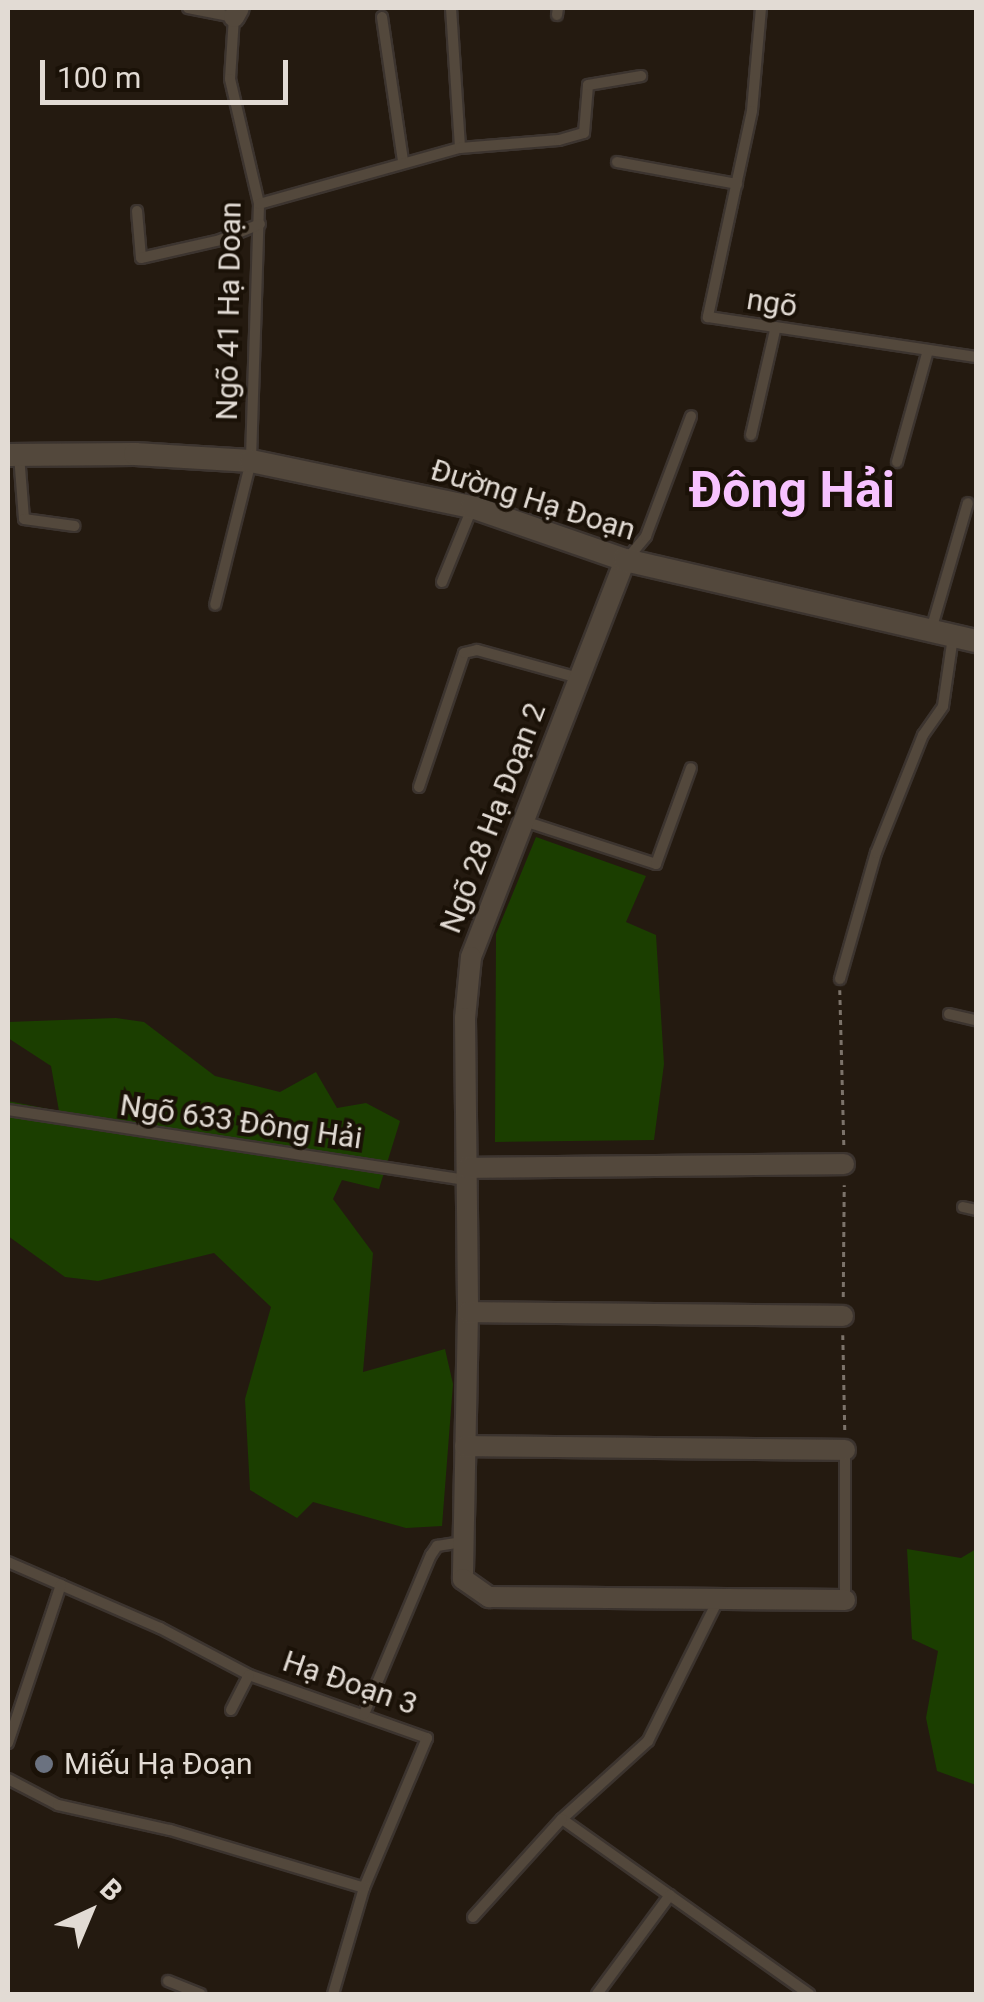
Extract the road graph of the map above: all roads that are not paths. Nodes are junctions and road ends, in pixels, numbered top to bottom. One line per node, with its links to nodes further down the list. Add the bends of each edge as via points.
1 (188, 8): 4 (lane)
2 (452, 8): 7 (lane)
3 (761, 8): 10 (lane, ngõ)
4 (237, 12): 11 (lane, Ngõ 41 Hạ Doạn, via 230,78)
5 (382, 17): 8 (lane)
6 (641, 76): 7 (lane, via 588,85 584,133)
7 (460, 148): 8 (lane)
8 (403, 161): 11 (lane)
9 (617, 162): 10 (lane)
10 (737, 184): 14 (lane, ngõ, via 708,317)
11 (259, 204): 13 (lane, Ngõ 41 Hạ Doạn)
12 (137, 211): 13 (lane, via 141,258)
13 (260, 224): 20 (lane, Ngõ 41 Hạ Doạn)
14 (775, 330): 15 (lane, ngõ); 18 (lane)
15 (928, 350): 16 (lane, ngõ); 21 (lane)
16 (976, 357)
17 (692, 416): 25 (lane, via 646,536)
18 (751, 435)
19 (13, 455): 20 (street, Đường Hạ Đoạn); 24 (lane, via 24,520)
20 (251, 461): 23 (street, Đường Hạ Đoạn); 27 (lane, Ngõ 41 Hạ Doạn)
21 (898, 462)
22 (968, 504): 28 (lane)
23 (472, 507): 25 (street, Đường Hạ Đoạn); 26 (lane)
24 (75, 526)
25 (625, 560): 28 (street, Đường Hạ Đoạn); 30 (street, Ngõ 28 Hạ Đoạn 2)
26 (442, 582)
27 (215, 605)
28 (942, 634): 29 (street, Đường Hạ Đoạn); 34 (lane, via 944,706 923,735 876,854)
29 (976, 642)
30 (579, 678): 32 (lane, via 477,650 464,653); 33 (street, Ngõ 28 Hạ Đoạn 2)
31 (691, 768): 33 (lane, via 656,864)
32 (419, 787)
33 (524, 821): 39 (street, Ngõ 28 Hạ Đoạn 2, via 471,957)
34 (840, 979)
35 (949, 1014): 36 (lane)
36 (976, 1020)
37 (8, 1110): 39 (lane, Ngõ 633 Đông Hải)
38 (844, 1164): 39 (street)
39 (467, 1174): 42 (street, Ngõ 28 Hạ Đoạn 2)
40 (964, 1207): 41 (lane)
41 (976, 1210)
42 (468, 1312): 43 (street); 44 (street, Ngõ 28 Hạ Đoạn 2)
43 (843, 1316)
44 (465, 1446): 45 (street); 46 (street, Ngõ 28 Hạ Đoạn 2)
45 (845, 1450): 49 (lane)
46 (461, 1542): 50 (street, Ngõ 28 Hạ Đoạn 2, via 463,1578 489,1597); 53 (lane, via 437,1546 431,1555)
47 (8, 1562): 48 (lane, Hạ Đoạn 3)
48 (61, 1585): 51 (lane, Hạ Đoạn 3); 54 (lane)
49 (845, 1600): 50 (street)
50 (717, 1602): 56 (lane, via 648,1741)
51 (250, 1674): 52 (lane); 53 (lane, Hạ Đoạn 3)
52 (231, 1710)
53 (364, 1714): 57 (lane, Hạ Đoạn 3, via 422,1734 427,1742)
54 (8, 1743)
55 (8, 1779): 57 (lane, via 58,1805 170,1830)
56 (562, 1819): 58 (lane); 59 (lane)
57 (364, 1888): 62 (lane, Hạ Đoạn 3)
58 (670, 1895): 63 (lane); 64 (lane)
59 (473, 1917)
60 (168, 1981): 61 (lane)
61 (201, 1994)
62 (332, 1994)
63 (597, 1994)
64 (809, 1994)

